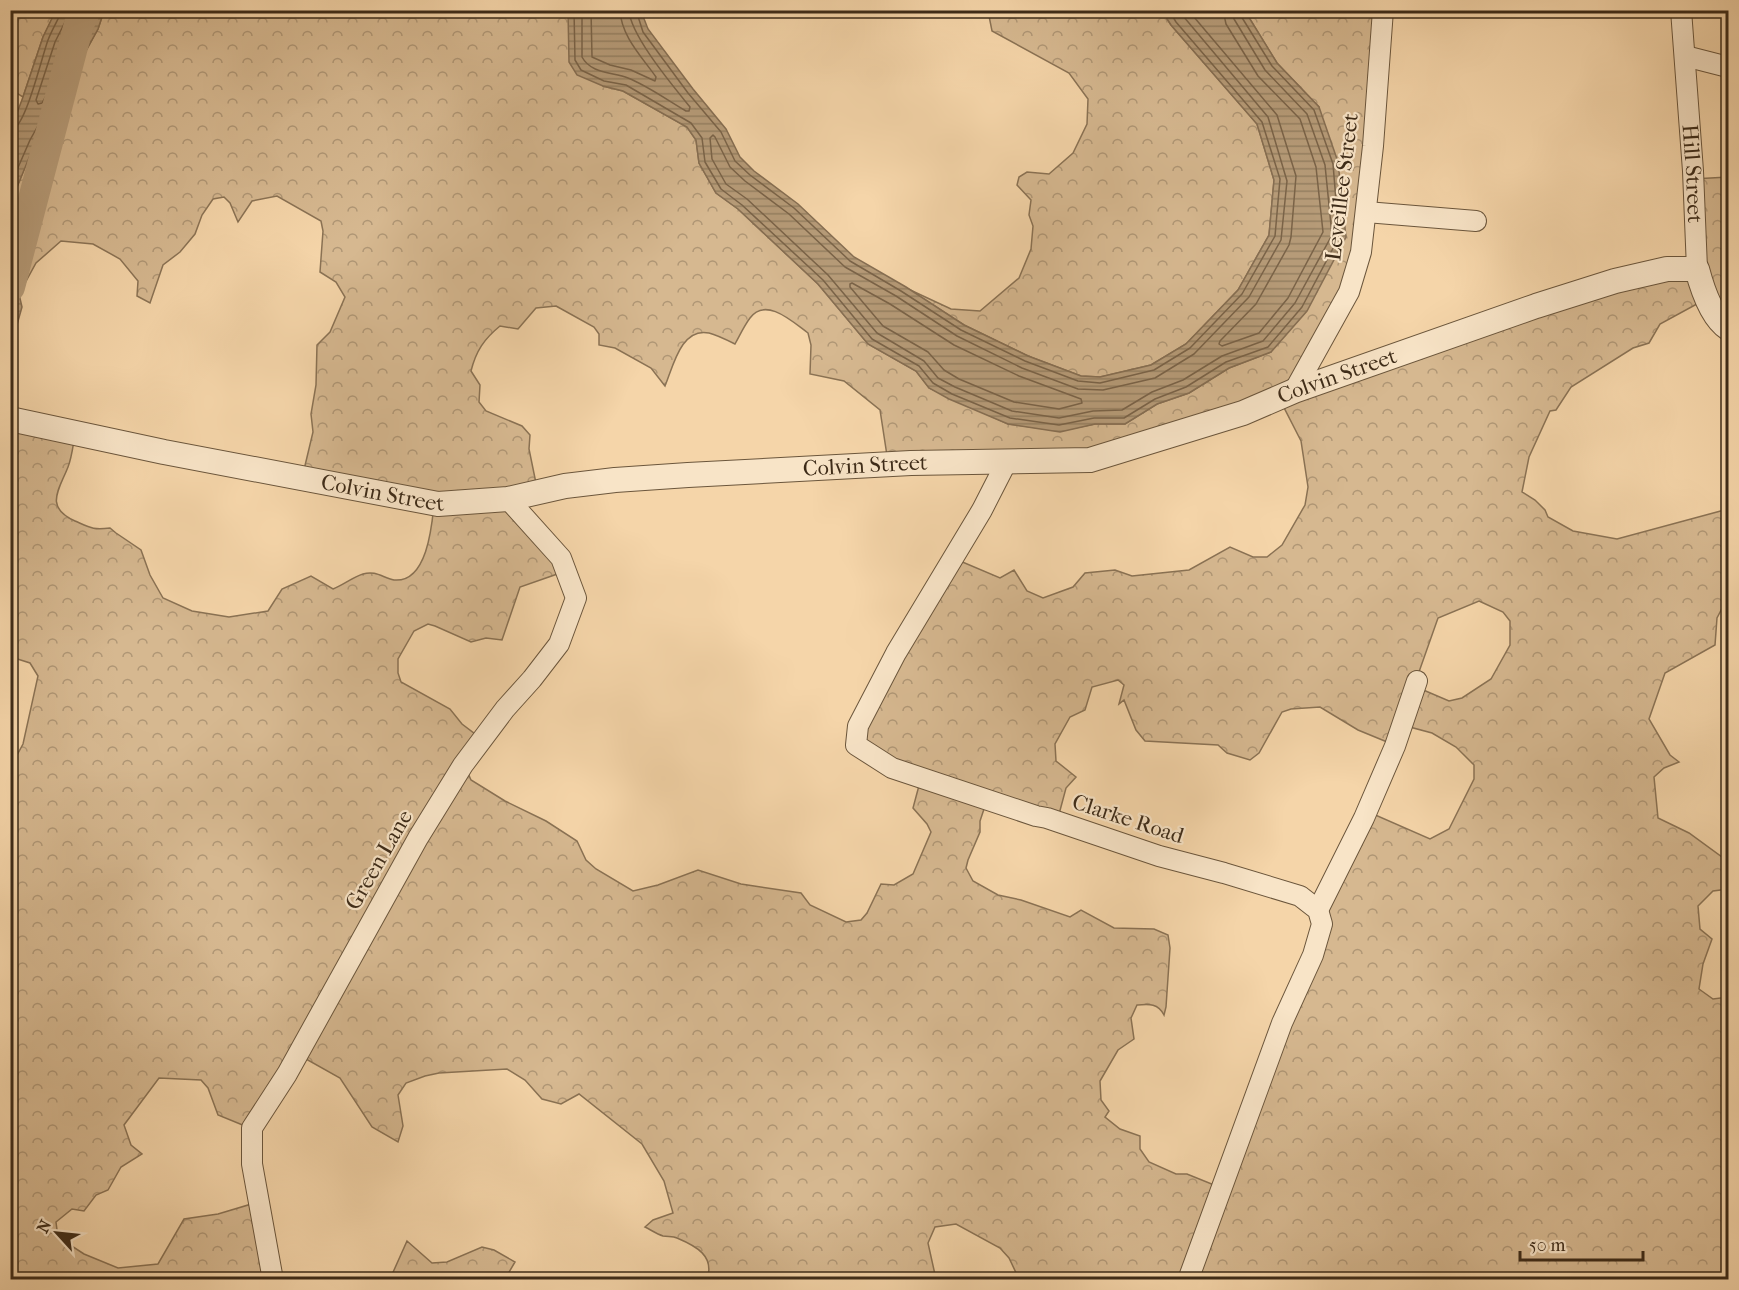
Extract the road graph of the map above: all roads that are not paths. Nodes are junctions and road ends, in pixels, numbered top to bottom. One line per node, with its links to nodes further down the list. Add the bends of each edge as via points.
1 (1383, 10): 5 (street, Leveillee Street)
2 (1681, 10): 3 (street, Hill Street)
3 (1685, 56): 4 (street); 7 (street, Hill Street)
4 (1728, 67)
5 (1366, 212): 6 (street); 9 (street, Leveillee Street, via 1361,252 1349,292)
6 (1476, 221)
7 (1697, 269): 8 (street, Hill Street, via 1704,294); 9 (street, Colvin Street, via 1667,269 1615,281)
8 (1728, 328)
9 (1294, 391): 11 (street, Colvin Street, via 1243,413 1090,460)
10 (10, 419): 12 (street, Colvin Street, via 438,504)
11 (1006, 462): 12 (street, Colvin Street, via 911,463 615,480); 14 (street, Clarke Road, via 896,653 858,726 856,745 892,768 1159,856 1300,896)
12 (508, 499): 15 (street, Green Lane, via 561,558 576,598 559,644 463,765 418,838 287,1074 252,1128 252,1164)
13 (1417, 681): 14 (street, via 1364,818)
14 (1318, 910): 16 (street, via 1322,924 1313,955 1282,1023)
15 (273, 1280)
16 (1188, 1280)

